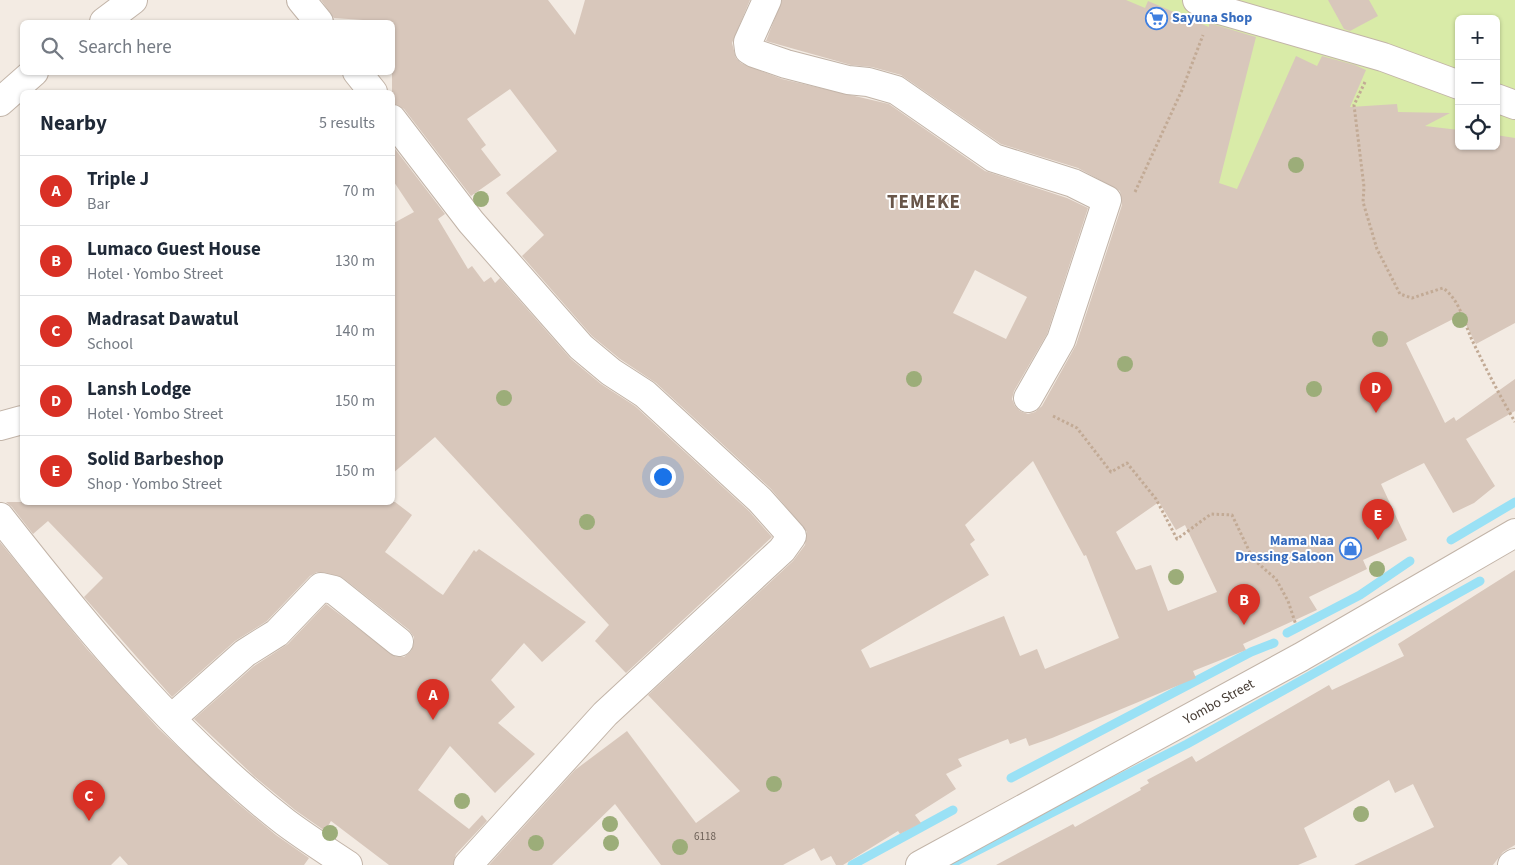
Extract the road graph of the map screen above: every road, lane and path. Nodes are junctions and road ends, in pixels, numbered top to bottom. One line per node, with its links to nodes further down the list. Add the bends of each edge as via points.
1 (133, 0): 5 (street)
2 (301, 0): 6 (street)
3 (767, 0): 16 (street, via 748,42 749,50 754,53 786,64 896,90 994,158 1073,183)
4 (1205, 4): 7 (street); 16 (path, via 1182,90 1128,206)
5 (107, 20)
6 (317, 20)
7 (1383, 57): 10 (street); 19 (path, via 1364,83 1354,105 1363,202 1377,249 1400,294 1412,298 1443,288 1450,293)
8 (31, 75): 13 (street)
9 (359, 75): 11 (street)
10 (1455, 84)
11 (371, 90)
12 (1500, 99): 14 (street)
13 (0, 102)
14 (1515, 105)
15 (395, 123): 28 (street, via 477,229 581,347 645,394 760,500 792,536 782,550 606,714)
16 (1107, 200): 17 (street, via 1061,340)
17 (1028, 398): 24 (path, via 1055,418 1077,428 1111,472 1128,463 1156,499 1177,539 1211,514 1232,515 1253,559 1276,579 1288,601 1297,628)
18 (20, 421): 20 (street)
19 (1515, 422)
20 (0, 426)
21 (0, 517): 25 (street, via 107,651)
22 (1515, 533): 24 (street, Yombo Street)
23 (399, 642): 25 (street, via 334,590 321,587 277,633 245,653)
24 (1301, 657): 29 (street, Yombo Street)
25 (172, 718): 27 (street, via 205,752 285,822)
26 (1515, 863): 30 (street)
27 (348, 865)
28 (468, 865)
29 (920, 865)
30 (1512, 865)

